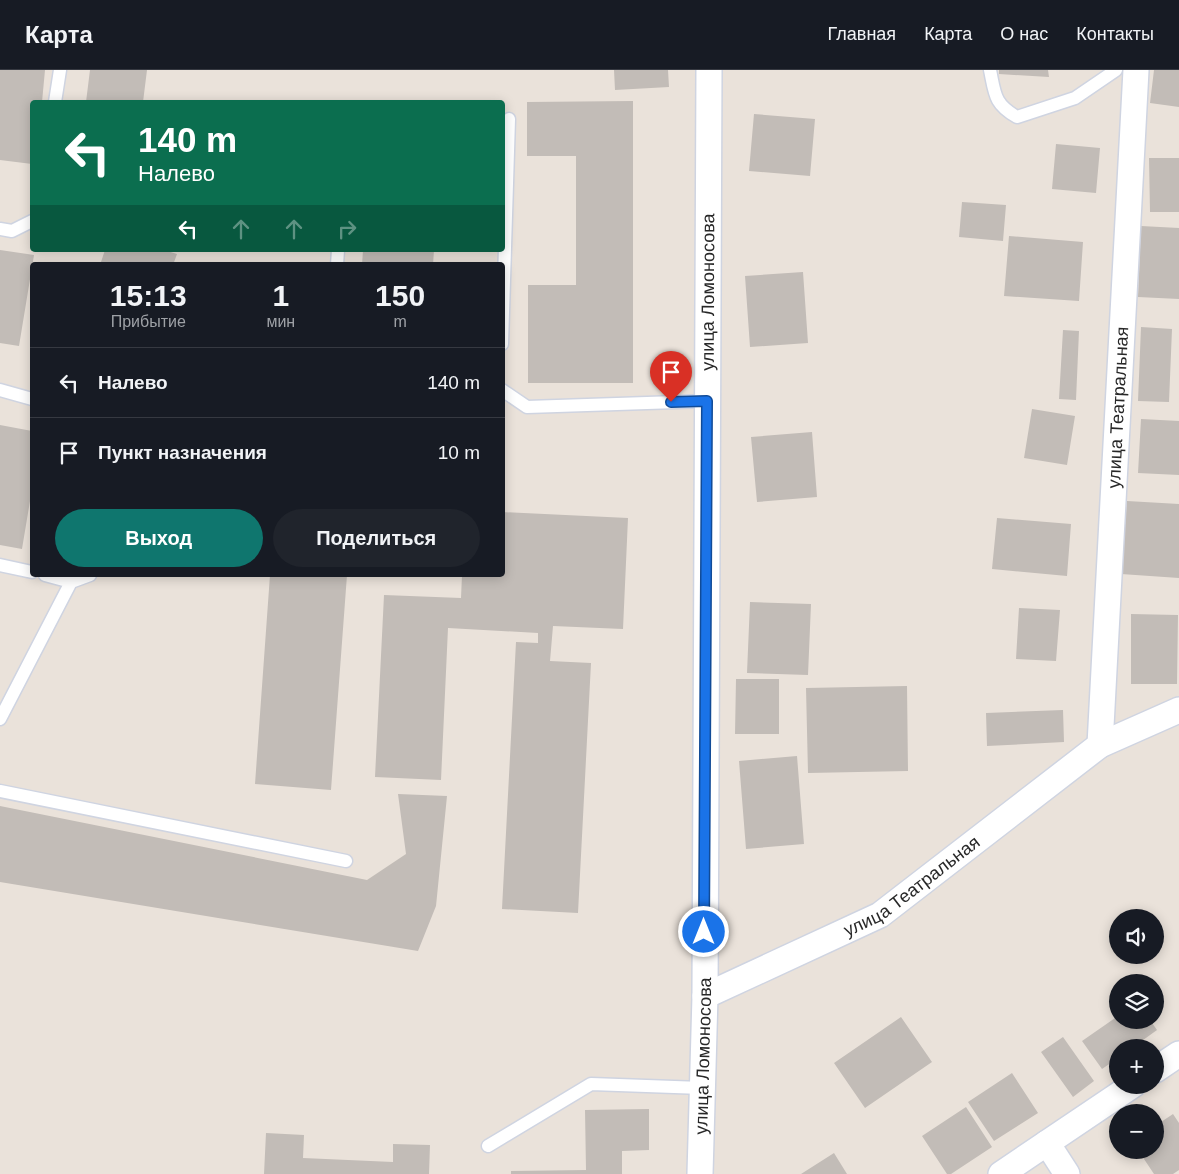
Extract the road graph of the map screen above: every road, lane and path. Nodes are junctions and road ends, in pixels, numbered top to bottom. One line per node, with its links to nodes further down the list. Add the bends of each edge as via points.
1 (60, 70): 6 (lane)
2 (709, 70): 14 (street, улица Ломоносова)
3 (990, 70): 4 (lane, via 996,100 1016,117 1075,98)
4 (1116, 70)
5 (1136, 70): 22 (street, улица Театральная)
6 (55, 100)
7 (509, 120): 10 (lane)
8 (30, 222): 9 (lane, via 12,232)
9 (0, 229)
10 (505, 248)
11 (0, 390): 13 (lane)
12 (505, 392): 14 (lane, via 527,407)
13 (30, 398)
14 (707, 401): 25 (street, улица Ломоносова)
15 (0, 565): 16 (lane)
16 (30, 572)
17 (52, 577): 19 (lane)
18 (85, 577): 19 (lane)
19 (71, 582): 21 (lane)
20 (1179, 710): 22 (street, улица Театральная)
21 (0, 719)
22 (1100, 745): 25 (street, улица Театральная, via 880,915)
23 (0, 791): 24 (lane)
24 (346, 860)
25 (705, 996): 28 (street, улица Ломоносова)
26 (1179, 1054): 27 (street)
27 (1164, 1064)
28 (702, 1088): 31 (lane, via 591,1084); 32 (street, улица Ломоносова)
29 (1120, 1094): 30 (street)
30 (1047, 1143): 33 (street); 34 (street)
31 (488, 1146)
32 (700, 1174)
33 (1001, 1174)
34 (1068, 1174)

